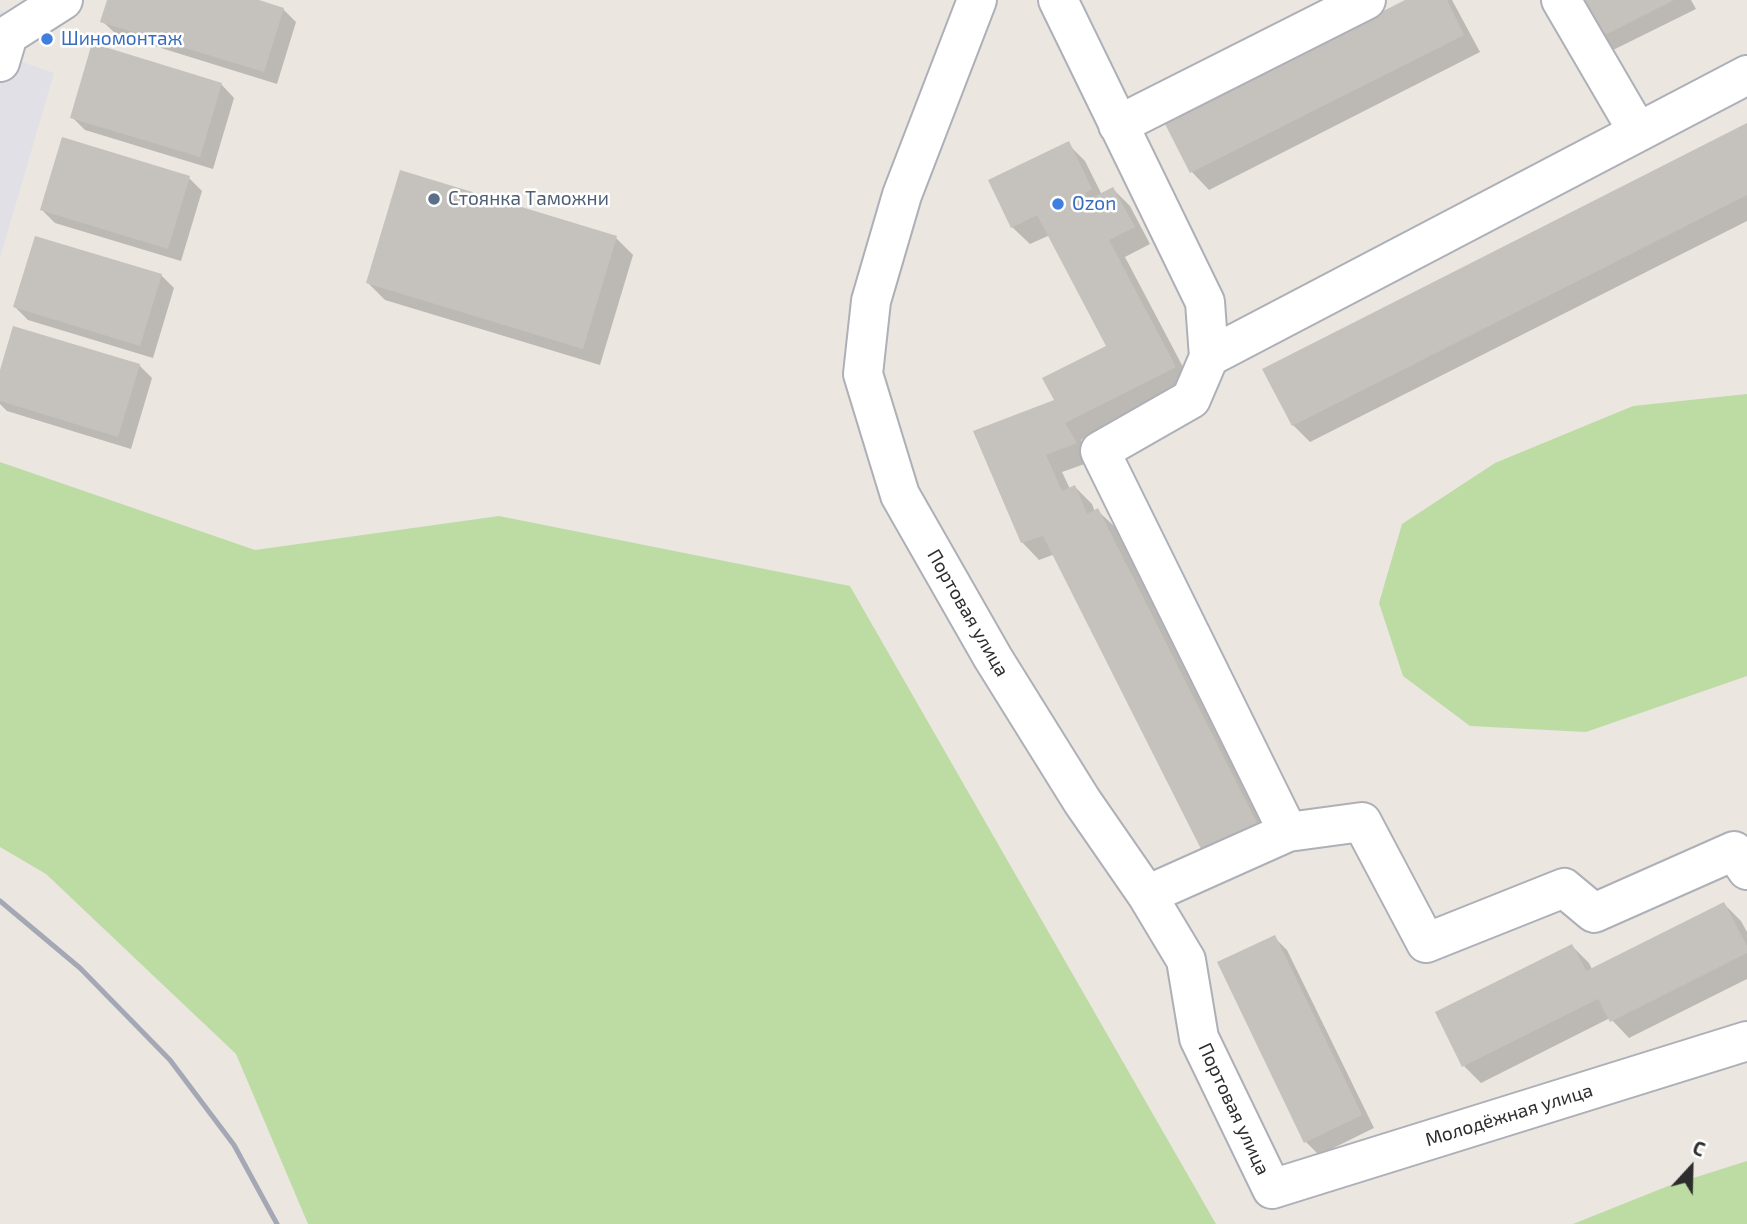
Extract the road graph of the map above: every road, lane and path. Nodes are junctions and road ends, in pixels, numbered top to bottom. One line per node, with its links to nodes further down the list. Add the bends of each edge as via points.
1 (63, 0): 6 (street, via 8,35)
2 (977, 0): 13 (street, Портовая улица, via 902,195 871,300 863,374 900,495 993,659)
3 (1058, 0): 8 (street)
4 (1366, 0): 8 (street)
5 (1560, 0): 9 (street)
6 (0, 62)
7 (1747, 75): 9 (street)
8 (1118, 125): 10 (street, via 1205,302)
9 (1638, 132): 10 (street)
10 (1209, 357): 11 (street, via 1191,399 1100,451)
11 (1288, 831): 12 (street, via 1362,822 1426,943 1564,888 1594,913 1734,851); 13 (street)
12 (1747, 870)
13 (1147, 895): 15 (street, Портовая улица, via 1186,960 1199,1038)
14 (1747, 1041): 15 (street, Молодёжная улица)
15 (1272, 1189)

